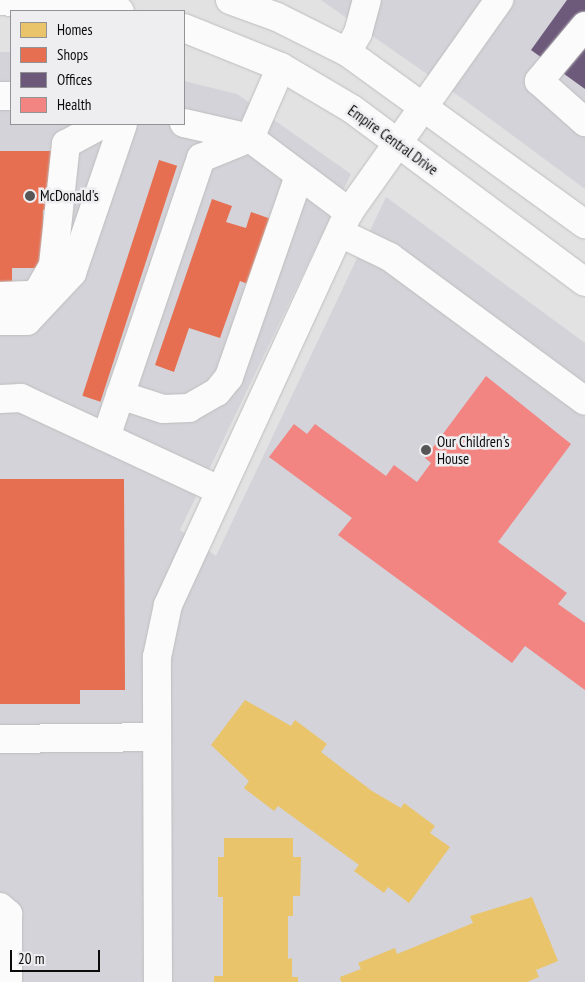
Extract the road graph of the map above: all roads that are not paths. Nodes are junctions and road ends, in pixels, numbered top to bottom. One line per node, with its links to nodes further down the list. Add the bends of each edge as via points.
1 (230, 0): 8 (street, via 277,17)
2 (367, 0): 8 (street, via 358,33)
3 (499, 0): 10 (street)
4 (0, 1): 5 (street)
5 (108, 10)
6 (185, 28): 9 (street, Empire Central Drive)
7 (581, 39): 11 (street, via 539,81)
8 (347, 52): 10 (street)
9 (281, 67): 15 (street); 16 (street, Empire Central Drive)
10 (425, 106): 16 (street); 19 (street)
11 (585, 122)
12 (185, 123): 15 (street)
13 (101, 125): 21 (street, via 66,144 53,265 36,295)
14 (123, 125): 22 (street, via 72,273 27,321)
15 (250, 138): 17 (street); 23 (street, via 200,158)
16 (397, 143): 18 (street); 20 (street, Empire Central Drive)
17 (300, 176): 18 (street); 23 (street, via 229,377 217,392 204,403 172,409)
18 (344, 222): 25 (street); 27 (street)
19 (585, 224)
20 (585, 282)
21 (0, 296)
22 (0, 321)
23 (120, 396): 26 (street)
24 (0, 399): 26 (street, via 21,398)
25 (585, 401)
26 (106, 438): 27 (street)
27 (219, 490): 28 (street, via 168,605 158,657)
28 (156, 737): 29 (street); 32 (street)
29 (0, 739)
30 (0, 907): 31 (street, via 8,914)
31 (8, 982)
32 (158, 982)

